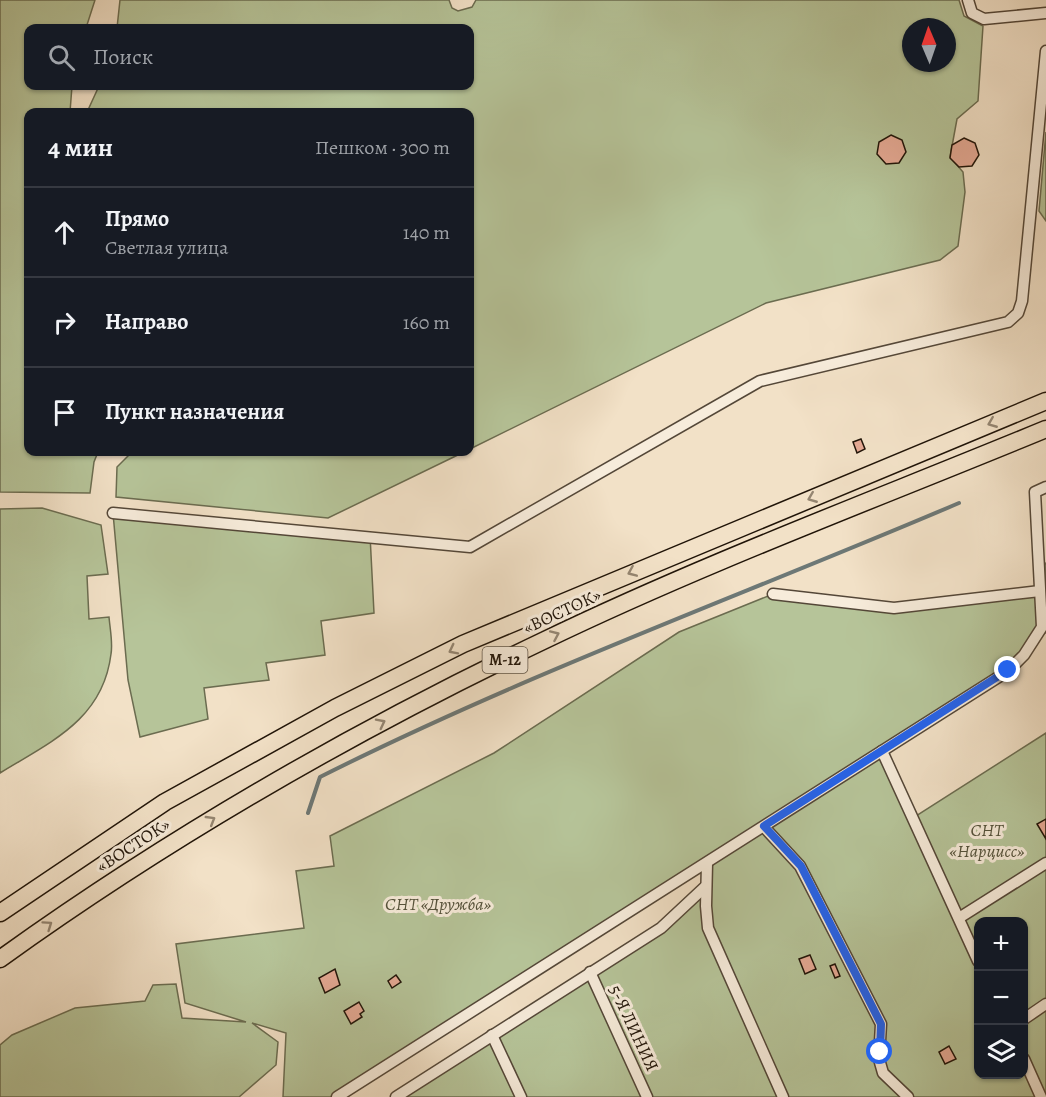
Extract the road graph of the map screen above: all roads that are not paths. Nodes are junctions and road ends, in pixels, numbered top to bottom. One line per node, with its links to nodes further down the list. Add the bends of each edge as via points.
1 (968, 0): 2 (street, via 972,13 984,19)
2 (1046, 13)
3 (1046, 51): 7 (street, via 1022,301 1018,313 1008,322 760,381 470,547)
4 (1046, 401): 15 (highway, «ВОСТОК» / М-12, one-way to 15, via 463,644 335,708 165,802)
5 (1046, 429): 18 (highway, «ВОСТОК» / М-12, one-way to 5, via 142,861 350,739 467,679 654,590)
6 (1046, 487): 8 (street, via 1035,492)
7 (113, 513)
8 (1040, 591): 9 (street, via 894,608); 10 (street, via 1042,627 1024,655 1008,670)
9 (773, 594)
10 (882, 751): 11 (street); 16 (street)
11 (764, 826): 12 (street); 29 (street, via 801,866 881,1024 879,1059 883,1073)
12 (707, 863): 14 (street); 24 (street)
13 (1046, 863): 16 (street)
14 (706, 886): 19 (street, via 661,928); 28 (street, via 708,928)
15 (0, 913)
16 (958, 918): 17 (street)
17 (974, 952)
18 (0, 959)
19 (590, 972): 22 (street); 27 (street, 5-Я ЛИНИЯ)
20 (1046, 1004): 21 (street)
21 (1028, 1016)
22 (492, 1035): 25 (street); 26 (street)
23 (1028, 1070): 30 (street)
24 (337, 1097)
25 (396, 1097)
26 (520, 1097)
27 (647, 1097)
28 (783, 1097)
29 (908, 1097)
30 (1041, 1097)

